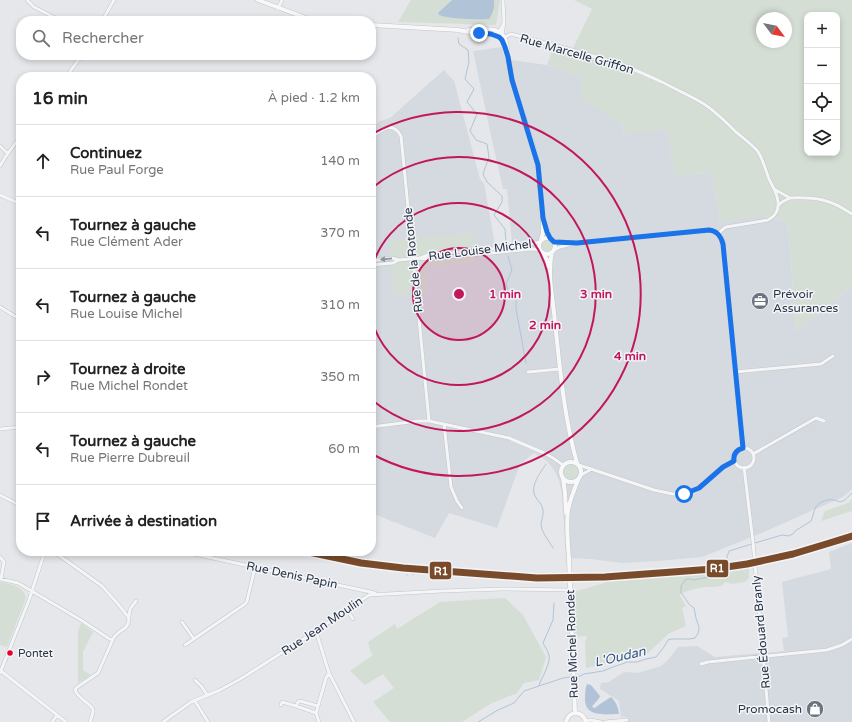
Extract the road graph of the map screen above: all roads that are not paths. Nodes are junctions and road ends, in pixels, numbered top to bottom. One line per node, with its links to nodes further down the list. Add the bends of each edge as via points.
1 (27, 0): 7 (street, via 34,7)
2 (114, 0): 8 (street)
3 (258, 0): 6 (street)
4 (282, 0): 6 (street)
5 (503, 0): 12 (street)
6 (278, 8): 9 (street)
7 (51, 16)
8 (105, 16)
9 (301, 16)
10 (376, 25): 11 (street)
11 (457, 30): 12 (street); 12 (street, via 493,30)
12 (502, 36): 20 (street, Rue Marcelle Griffon, via 511,34 620,64 704,104 758,152); 26 (street, via 512,80 538,165)
13 (78, 60): 14 (street)
14 (70, 72)
15 (376, 134): 33 (street, Rue de la Rotonde, via 389,127 401,136)
16 (16, 143): 18 (street)
17 (0, 146): 18 (street)
18 (7, 153): 19 (street)
19 (0, 166)
20 (774, 189): 22 (street); 24 (street, Rue Marcelle Griffon)
21 (0, 195): 23 (street)
22 (790, 198): 24 (street); 25 (street, via 821,199)
23 (16, 202)
24 (778, 207): 27 (street, via 773,218 726,227)
25 (852, 214)
26 (543, 218): 28 (street); 29 (street, via 544,232)
27 (718, 234): 30 (street, via 709,230); 44 (street, via 723,244)
28 (552, 240): 29 (street, via 545,238); 30 (street); 32 (street, via 555,246)
29 (541, 241): 31 (street); 34 (street, Rue Louise Michel, via 522,246 428,255)
30 (577, 243): 32 (street)
31 (541, 251): 32 (street, via 547,254); 34 (street, Rue Louise Michel); 38 (street, via 547,260)
32 (553, 251): 38 (street)
33 (413, 258): 34 (street, Rue Louise Michel); 36 (street, Rue Louise Michel); 45 (street, Rue de la Rotonde)
34 (420, 258)
35 (376, 260): 36 (street, Rue Louise Michel, one-way to 35, via 392,258)
36 (400, 260): 37 (street, Rue Louise Michel)
37 (376, 265)
38 (550, 277): 42 (street)
39 (0, 307): 40 (street)
40 (16, 317)
41 (834, 356): 44 (street, via 821,364)
42 (560, 369): 43 (street); 51 (street)
43 (528, 372)
44 (735, 372): 52 (street)
45 (429, 421): 47 (street); 48 (street)
46 (824, 421): 53 (street, via 816,418)
47 (444, 424): 57 (street, via 509,438 544,453); 65 (street, via 452,487 456,501)
48 (376, 426)
49 (16, 427): 50 (street)
50 (0, 429)
51 (571, 440): 55 (street, via 572,455); 56 (street)
52 (743, 448): 53 (street); 54 (street, via 735,453)
53 (753, 454): 58 (street, via 752,463)
54 (734, 461): 58 (street); 59 (street, via 699,488 684,494 654,490)
55 (567, 462): 56 (street); 57 (street)
56 (578, 464): 59 (street); 60 (street)
57 (563, 465): 61 (street)
58 (744, 467): 86 (street, Rue Édouard Branly)
59 (592, 469): 60 (street)
60 (581, 475): 62 (street)
61 (563, 478): 62 (street, via 570,482); 66 (street, Rue Michel Rondet)
62 (578, 480): 66 (street, Rue Michel Rondet, via 569,504)
63 (0, 495): 64 (street)
64 (16, 503)
65 (462, 508)
66 (568, 526): 73 (street, Rue Michel Rondet)
67 (43, 556): 74 (street)
68 (60, 556): 78 (street, via 102,586)
69 (202, 556): 71 (street, Rue Denis Papin)
70 (0, 557): 72 (street, via 4,562)
71 (255, 568): 75 (street, Rue Denis Papin); 82 (street, via 245,604)
72 (0, 579): 74 (street, via 18,583)
73 (570, 590): 75 (street, Rue Jean Moulin, via 503,589); 97 (street, Rue Michel Rondet)
74 (32, 591): 84 (street); 88 (street)
75 (381, 594): 77 (street, Rue Jean Moulin, via 369,595)
76 (136, 601): 78 (street, via 130,609)
77 (347, 610): 79 (street); 81 (street, Rue Jean Moulin)
78 (130, 619): 84 (street, via 127,626)
79 (353, 619)
80 (182, 622): 82 (street)
81 (316, 631): 89 (street); 91 (street, Rue Jean Moulin, via 242,678)
82 (194, 639): 85 (street)
83 (852, 639): 86 (street, via 827,650)
84 (112, 640): 103 (street, via 98,673 75,690 75,693 93,709)
85 (185, 645)
86 (763, 656): 87 (street); 111 (street, Rue Édouard Branly)
87 (701, 664)
88 (0, 672): 98 (street)
89 (329, 673): 95 (street); 107 (street)
90 (195, 680): 91 (street)
91 (207, 695): 92 (street, Rue Jean Moulin)
92 (195, 701): 104 (street, Rue Jean Moulin); 105 (street)
93 (281, 705): 94 (street, via 282,702)
94 (296, 706): 95 (street, via 300,701); 96 (street)
95 (318, 706): 96 (street)
96 (316, 713): 106 (street)
97 (575, 713): 100 (street, via 583,716); 108 (street, via 569,716)
98 (57, 715): 101 (street); 102 (street)
99 (627, 720): 110 (street)
100 (586, 721): 109 (street)
101 (52, 722)
102 (66, 722)
103 (90, 722)
104 (164, 722)
105 (208, 722)
106 (319, 722)
107 (354, 722)
108 (566, 722)
109 (601, 722)
110 (605, 722)
111 (769, 722)

